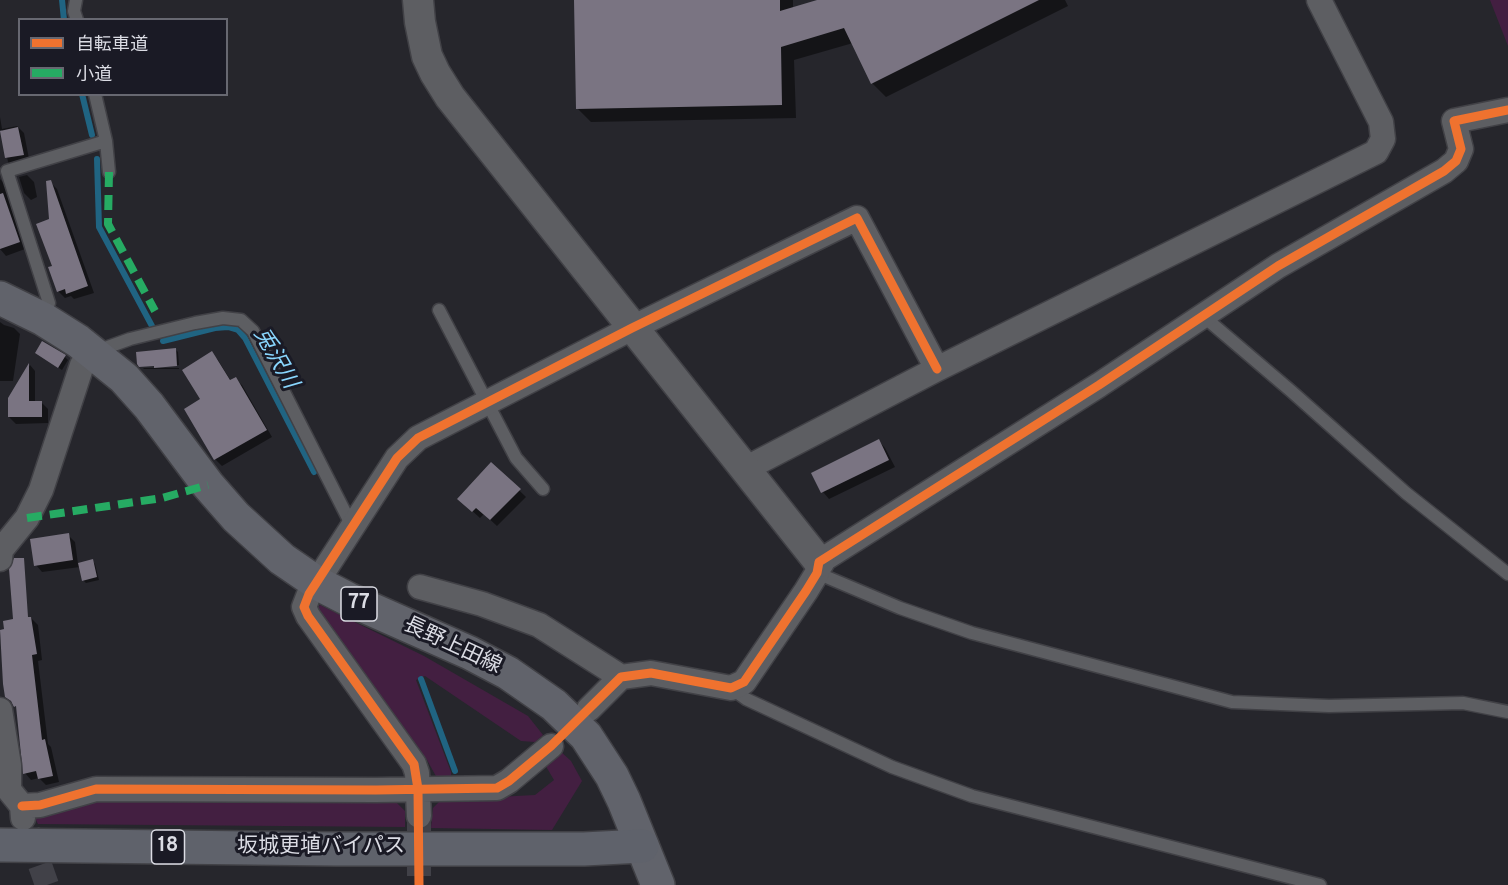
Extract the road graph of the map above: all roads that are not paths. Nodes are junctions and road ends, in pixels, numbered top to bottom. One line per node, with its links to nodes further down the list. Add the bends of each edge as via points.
1 (76, 0): 4 (lane)
2 (418, 0): 14 (street, via 427,56 450,97)
3 (1319, 0): 16 (street, via 1381,122 1383,139 1376,152)
4 (76, 18)
5 (95, 96): 7 (lane)
6 (1508, 110): 12 (street, via 1455,121 1461,148 1456,161 1444,171 1278,266)
7 (106, 141): 8 (lane); 9 (lane)
8 (3, 171): 13 (lane, via 49,303)
9 (109, 172)
10 (0, 298): 13 (main road, 長野上田線 / 77)
11 (439, 310): 17 (lane)
12 (1203, 316): 22 (street); 23 (lane, via 1406,493)
13 (43, 319): 15 (main road, 長野上田線 / 77)
14 (632, 328): 16 (street, via 857,218); 17 (street); 18 (street)
15 (93, 352): 20 (lane, via 195,323 223,318 241,320 253,331); 21 (street, via 82,365 41,490 27,518); 24 (main road, 長野上田線 / 77, via 133,388 236,517 282,559)
16 (937, 369): 18 (street)
17 (488, 402): 19 (lane, via 516,458); 20 (street, via 418,438 397,458)
18 (745, 469): 22 (street)
19 (543, 489)
20 (352, 526): 24 (street)
21 (0, 553)
22 (818, 568): 27 (street, via 744,682); 30 (lane, via 900,608 972,633 1232,702 1329,706 1463,703)
23 (1508, 574)
24 (317, 583): 32 (street, via 305,603 308,616 414,764); 36 (main road, 長野上田線 / 77, via 470,653 554,705 599,754)
25 (420, 587): 26 (street, via 539,625)
26 (621, 677): 27 (street, via 651,673); 28 (street)
27 (731, 688): 38 (lane, via 746,699 892,767 972,796)
28 (589, 709)
29 (0, 710): 33 (street)
30 (1508, 712)
31 (551, 746): 32 (street, via 497,788)
32 (418, 789): 33 (street, via 96,789 40,805); 34 (street)
33 (14, 800)
34 (419, 816)
35 (0, 845): 36 (highway, 坂城更埴バイパス / 18, via 336,849)
36 (642, 846): 37 (main road, 長野上田線 / 77)
37 (658, 885)
38 (1320, 885)

